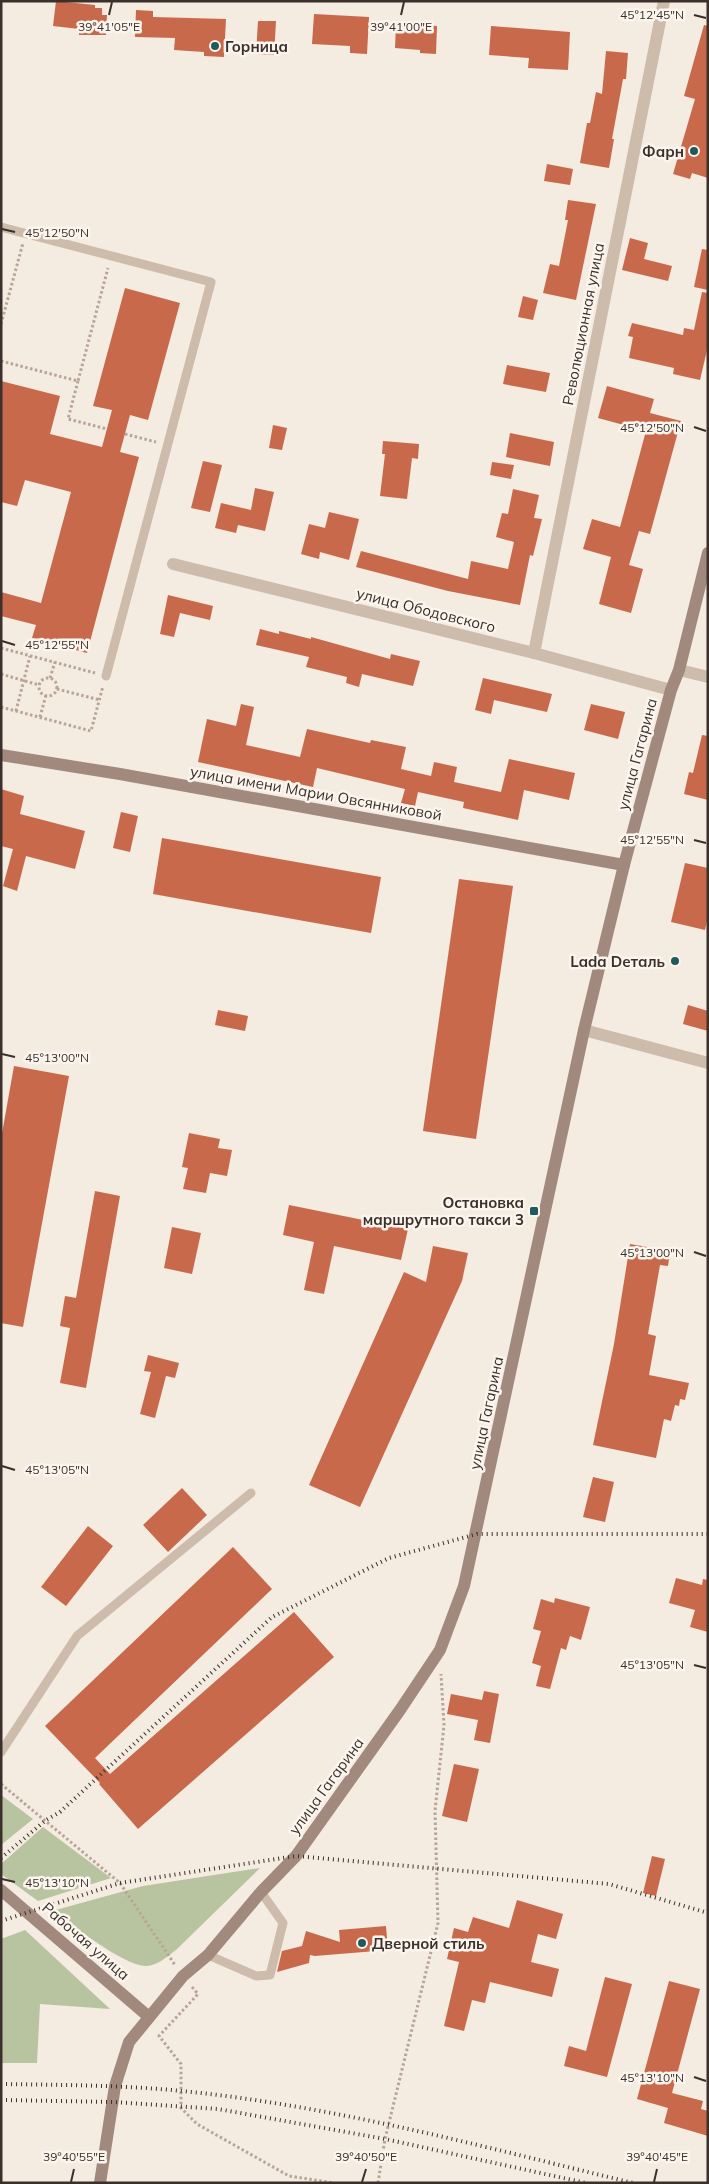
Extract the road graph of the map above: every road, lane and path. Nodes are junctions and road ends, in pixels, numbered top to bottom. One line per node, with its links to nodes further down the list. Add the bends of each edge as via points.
1 (664, 1): 14 (street, Революционная улица)
2 (1, 227): 3 (lane)
3 (25, 233): 4 (lane); 5 (path)
4 (111, 256): 7 (path); 10 (lane, via 211,282)
5 (1, 324)
6 (1, 360): 7 (path)
7 (78, 381): 8 (path, via 68,419)
8 (107, 429)
9 (125, 434): 10 (path)
10 (167, 445): 19 (lane)
11 (708, 553): 17 (main road, улица Гагарина)
12 (173, 564): 14 (street, улица Ободовского)
13 (1, 648): 15 (path)
14 (534, 653): 25 (street, улица Ободовского)
15 (30, 656): 16 (path); 22 (path)
16 (54, 662): 19 (path); 21 (path)
17 (679, 670): 20 (street); 25 (main road, улица Гагарина)
18 (1, 674): 22 (path)
19 (106, 676): 27 (path)
20 (708, 677)
21 (50, 678): 23 (path, via 42,680); 24 (path)
22 (24, 680): 23 (path); 29 (path)
23 (39, 685): 26 (path)
24 (57, 689): 26 (path); 27 (path)
25 (671, 690): 32 (main road, улица Гагарина)
26 (46, 695): 30 (path)
27 (100, 700): 30 (path, via 91,731)
28 (1, 707): 29 (path)
29 (16, 711): 30 (path)
30 (40, 717)
31 (1, 755): 32 (main road, улица имени Марии Овсянниковой)
32 (624, 865): 33 (main road, улица Гагарина)
33 (584, 1030): 34 (street); 36 (main road, улица Гагарина, via 473,1552)
34 (708, 1063)
35 (251, 1493): 37 (lane, via 77,1636)
36 (440, 1650): 39 (main road, улица Гагарина, via 296,1856); 43 (path, via 444,1725 434,1811 438,1923 384,2139)
37 (1, 1752)
38 (1, 1890): 41 (main road, Рабочая улица)
39 (261, 1892): 40 (main road, улица Гагарина); 40 (lane, via 283,1923 270,1975 256,1976)
40 (208, 1955): 41 (main road, улица Гагарина, via 183,1976)
41 (149, 2017): 42 (main road, улица Гагарина, via 129,2042 115,2086)
42 (100, 2183)
43 (378, 2183)

